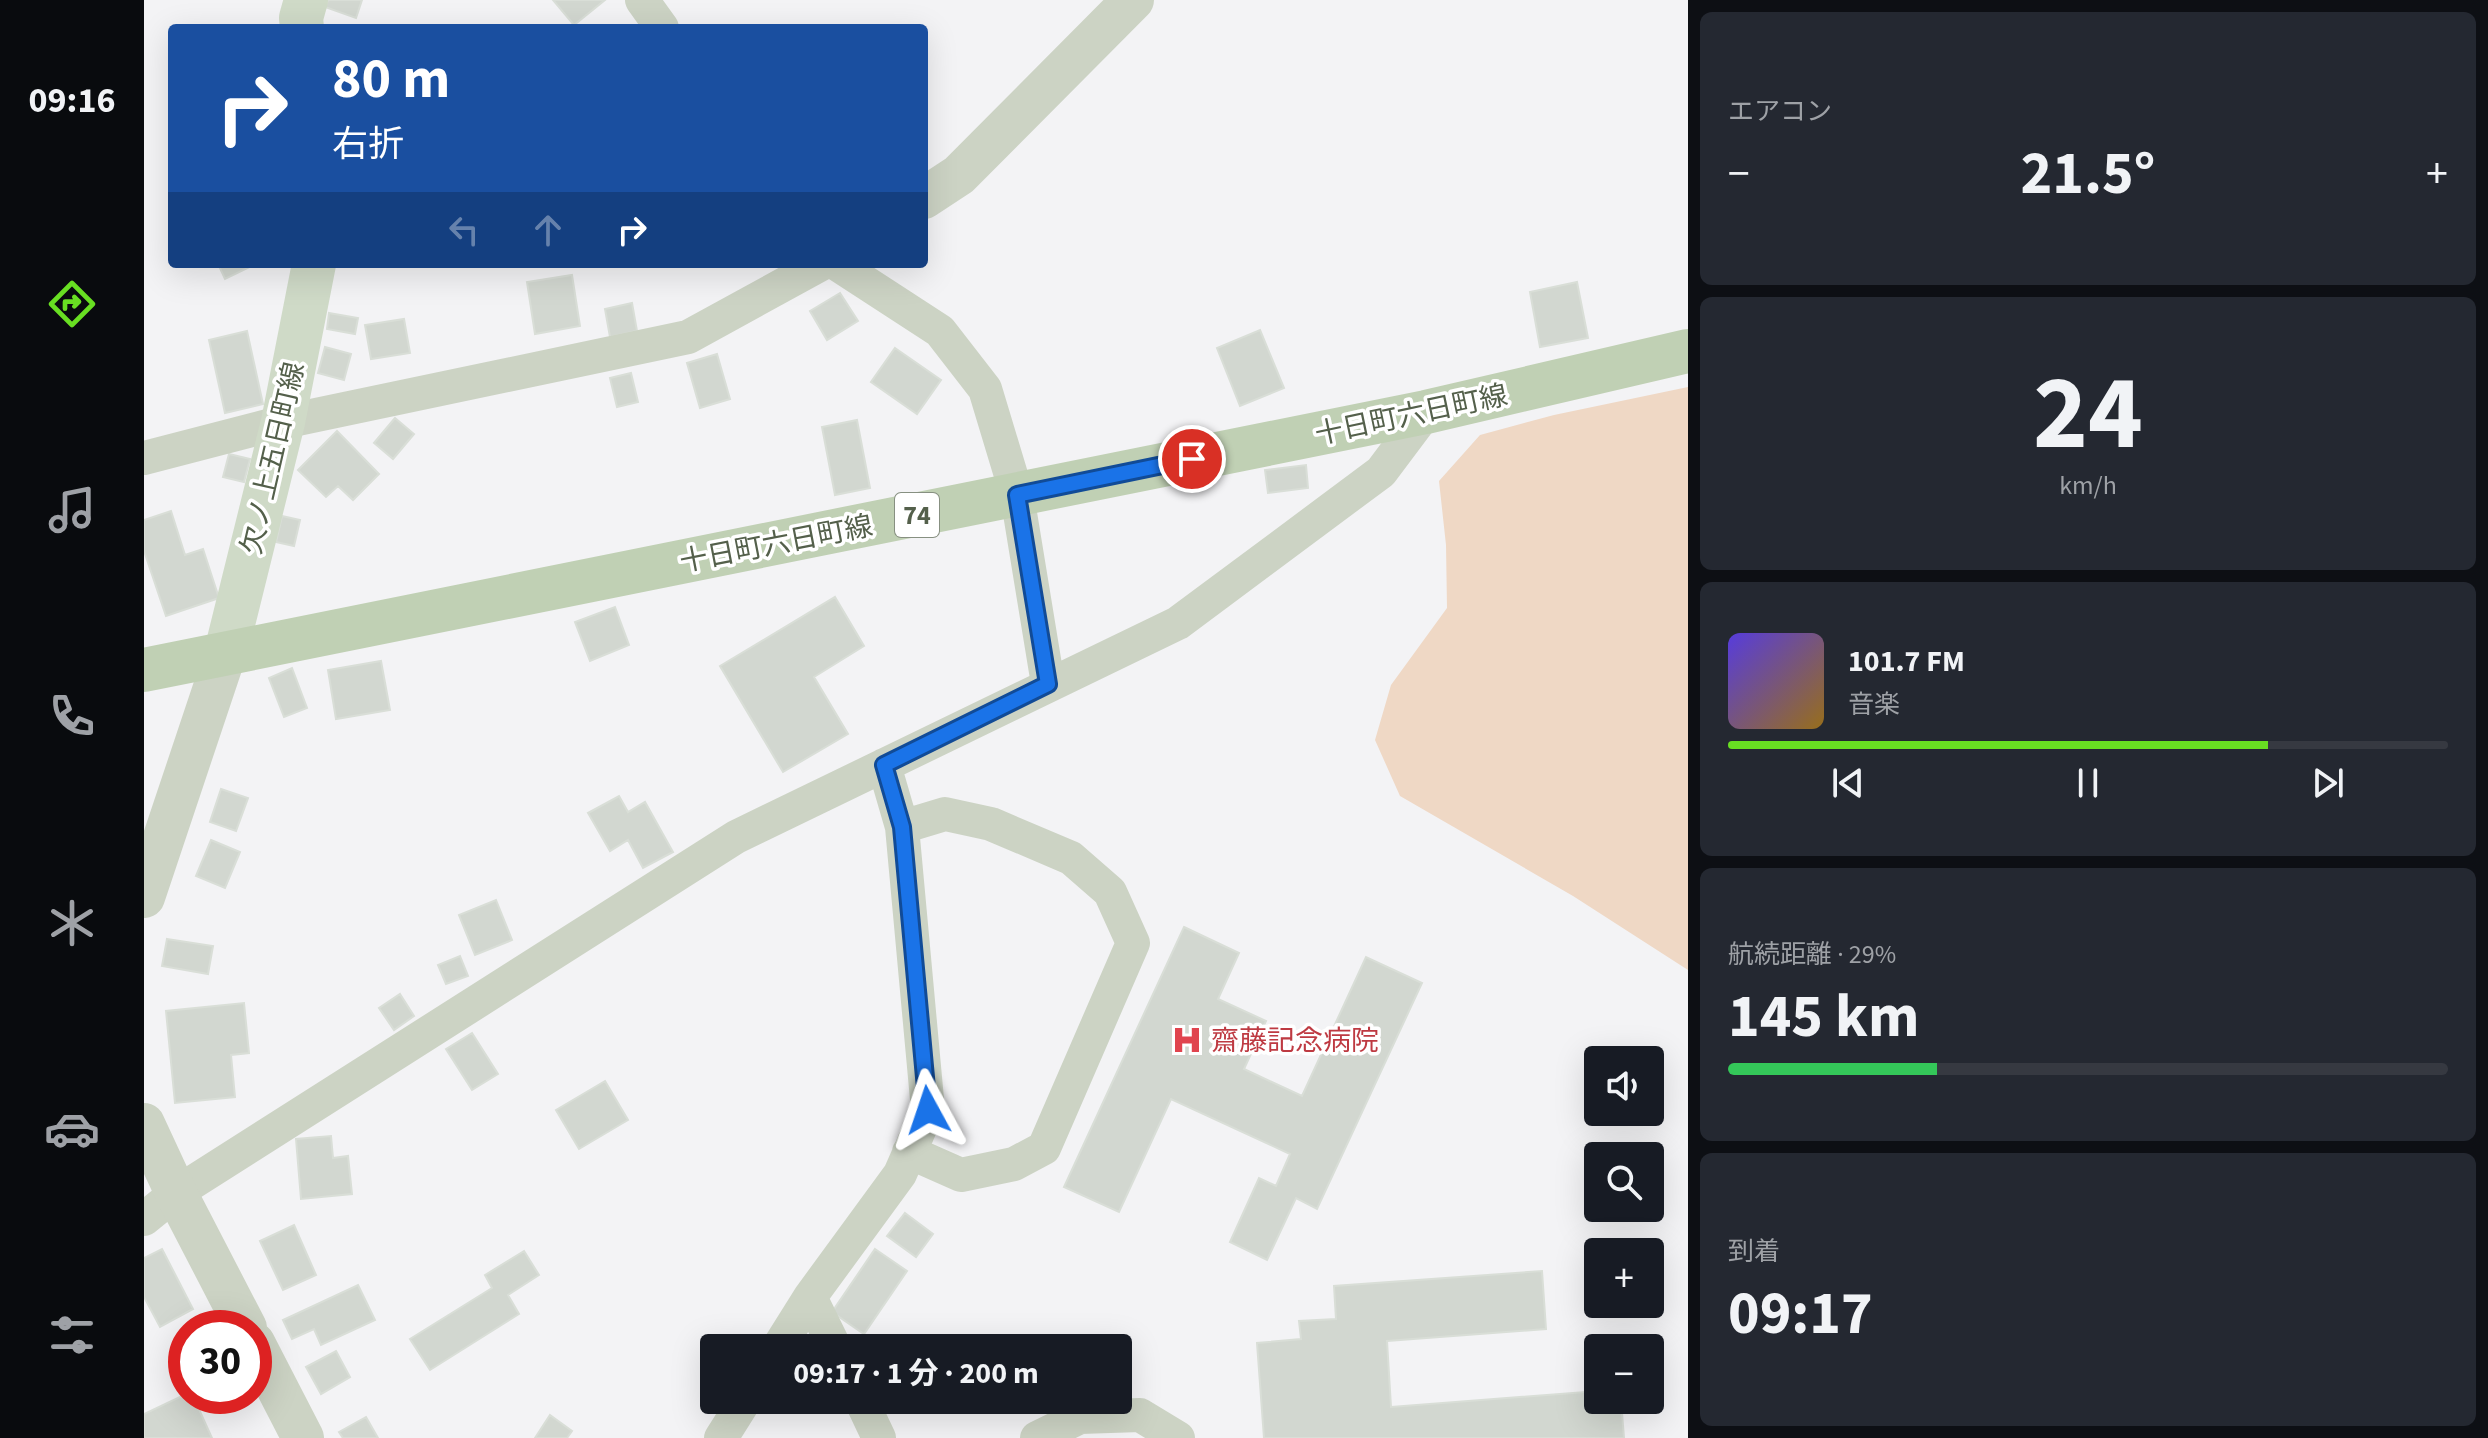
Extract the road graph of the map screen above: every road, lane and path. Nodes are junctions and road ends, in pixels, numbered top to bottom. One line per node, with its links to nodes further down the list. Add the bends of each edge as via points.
1 (306, 0): 4 (main road)
2 (642, 0): 5 (street)
3 (1133, 0): 6 (street, via 959,175)
4 (302, 24)
5 (659, 24)
6 (928, 195)
7 (313, 268): 12 (main road, 欠ノ上五日町線)
8 (814, 268): 12 (street, via 688,337)
9 (843, 268): 14 (street, via 940,331 985,389)
10 (1688, 351): 11 (main road, 十日町六日町線 / 74)
11 (1426, 412): 14 (main road, 十日町六日町線 / 74); 17 (street, via 1381,472 1178,623)
12 (283, 422): 13 (street); 15 (main road, 欠ノ上五日町線)
13 (144, 458)
14 (1017, 495): 15 (main road, 十日町六日町線 / 74); 17 (street)
15 (226, 652): 16 (main road, 十日町六日町線 / 74); 20 (street)
16 (144, 670)
17 (1048, 684): 18 (street)
18 (884, 765): 19 (street); 23 (street, via 736,837)
19 (902, 827): 22 (street, via 928,1110); 22 (street, via 945,814 991,824 1071,858 1110,892 1133,943 1044,1148 1014,1164 961,1175)
20 (144, 897)
21 (144, 1124): 23 (street)
22 (909, 1152): 25 (street, via 900,1174)
23 (176, 1193): 24 (street); 26 (street)
24 (144, 1219)
25 (810, 1297): 27 (street); 28 (street)
26 (237, 1310)
27 (787, 1334)
28 (828, 1334)
29 (272, 1378): 32 (street)
30 (736, 1414): 33 (street)
31 (868, 1414): 34 (street)
32 (303, 1438)
33 (721, 1438)
34 (879, 1438)
35 (1037, 1438): 36 (street, via 1080,1417 1140,1415)
36 (1178, 1438)

